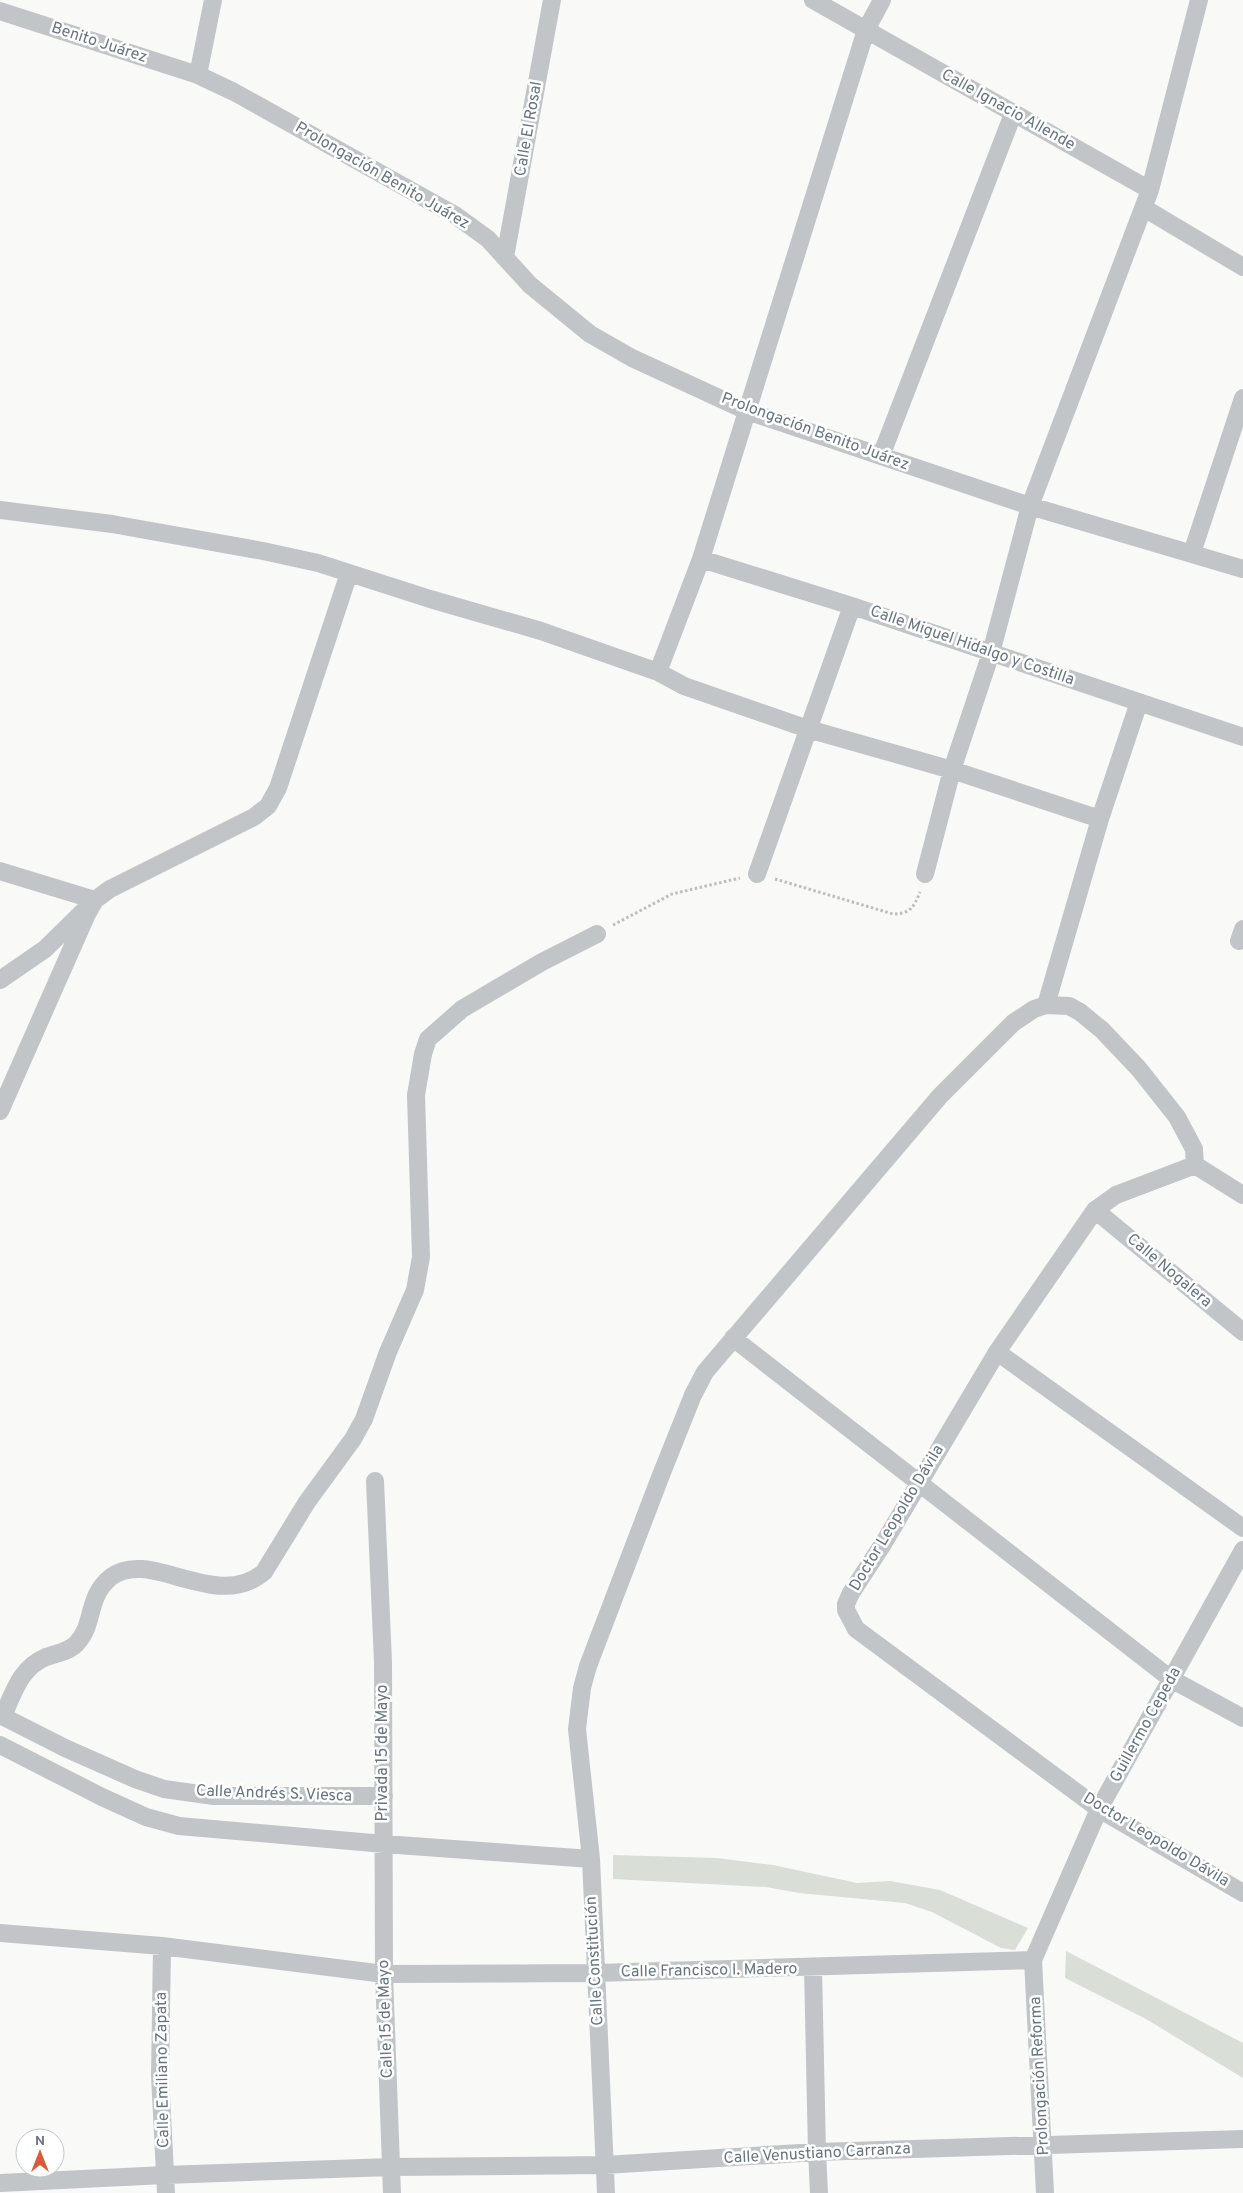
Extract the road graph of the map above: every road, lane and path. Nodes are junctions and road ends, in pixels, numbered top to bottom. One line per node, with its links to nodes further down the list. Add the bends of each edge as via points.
1 (213, 0): 8 (street)
2 (552, 0): 12 (street, Calle El Rosal)
3 (813, 0): 7 (street, Calle Ignacio Allende)
4 (882, 0): 7 (street)
5 (1197, 1): 10 (street)
6 (0, 11): 8 (street, Benito Juárez)
7 (866, 30): 9 (street, Calle Ignacio Allende); 15 (street)
8 (198, 75): 12 (street, Prolongación Benito Juárez, via 455,215 488,239)
9 (1013, 114): 10 (street, Calle Ignacio Allende); 16 (street)
10 (1150, 190): 11 (street)
11 (1144, 208): 13 (street); 17 (street)
12 (505, 257): 15 (street, Prolongación Benito Juárez, via 530,285 590,334 632,358)
13 (1243, 268)
14 (1243, 398): 19 (street)
15 (748, 411): 16 (street, Prolongación Benito Juárez); 20 (street)
16 (881, 456): 17 (street, Prolongación Benito Juárez)
17 (1030, 506): 19 (street, Prolongación Benito Juárez); 24 (street)
18 (0, 510): 22 (street, via 112,524 253,549)
19 (1192, 553): 21 (street, Prolongación Benito Juárez)
20 (701, 559): 23 (street, Calle Miguel Hidalgo y Costilla); 25 (street)
21 (1243, 569)
22 (349, 573): 25 (street, via 541,631); 34 (street, via 278,788 268,806 254,817 110,889)
23 (852, 606): 24 (street, Calle Miguel Hidalgo y Costilla); 27 (street)
24 (991, 652): 26 (street, Calle Miguel Hidalgo y Costilla); 29 (street)
25 (658, 672): 27 (street, via 684,686)
26 (1139, 702): 28 (street, Calle Miguel Hidalgo y Costilla); 30 (street)
27 (808, 729): 29 (street); 32 (street)
28 (1243, 737)
29 (952, 770): 30 (street); 33 (street)
30 (1100, 819): 37 (street)
31 (0, 871): 34 (street)
32 (757, 874): 33 (path, via 892,914 903,914 914,908); 35 (path, via 672,894)
33 (925, 874)
34 (95, 900): 36 (street, via 45,948); 38 (street)
35 (597, 934): 50 (street, via 462,1009 428,1040 416,1095 421,1257 415,1290 364,1420 307,1502 264,1572 256,1579 228,1587 148,1570 129,1570 113,1576 101,1587 92,1603 85,1632 77,1644 30,1666 20,1678)
36 (0, 980)
37 (1046, 1005): 39 (street, via 1069,1006 1080,1012 1139,1069 1177,1117 1194,1149); 43 (street, Calle Constitución, via 1013,1023 940,1096)
38 (0, 1111)
39 (1196, 1165): 40 (street); 41 (street, Doctor Leopoldo Dávila, via 1116,1195)
40 (1243, 1195)
41 (1095, 1210): 42 (street, Calle Nogalera); 44 (street, Doctor Leopoldo Dávila)
42 (1243, 1332)
43 (733, 1338): 46 (street); 56 (street, Calle Constitución, via 706,1372 682,1422 582,1688 577,1729)
44 (997, 1352): 46 (street, Doctor Leopoldo Dávila); 47 (street)
45 (376, 1481): 53 (street, Privada 15 de Mayo)
46 (919, 1483): 49 (street); 54 (street, Doctor Leopoldo Dávila, via 851,1593 846,1604 848,1616 856,1629)
47 (1243, 1528)
48 (1243, 1550): 49 (street, Guillermo Cepeda)
49 (1172, 1679): 51 (street); 54 (street, Guillermo Cepeda)
50 (2, 1716): 53 (street, Calle Andrés S. Viesca, via 65,1748 135,1779 164,1788 214,1796)
51 (1243, 1718)
52 (0, 1745): 55 (street, via 102,1798 146,1817 179,1826)
53 (384, 1796): 55 (street, Privada 15 de Mayo)
54 (1099, 1809): 57 (street, Doctor Leopoldo Dávila); 60 (street, Guillermo Cepeda)
55 (384, 1844): 56 (street); 63 (street, Calle 15 de Mayo)
56 (591, 1859): 62 (street, Calle Constitución)
57 (1243, 1893)
58 (0, 1933): 59 (street, Calle Francisco I. Madero)
59 (162, 1946): 63 (street, Calle Francisco I. Madero); 69 (street, Calle Emiliano Zapata, via 160,2076)
60 (1033, 1960): 61 (street, Calle Francisco I. Madero); 65 (street, Prolongación Reforma)
61 (813, 1968): 62 (street, Calle Francisco I. Madero); 66 (street)
62 (596, 1973): 63 (street, Calle Francisco I. Madero); 67 (street, Calle Constitución)
63 (384, 1974): 68 (street, Calle 15 de Mayo)
64 (1243, 2139): 65 (street, Calle Venustiano Carranza)
65 (1044, 2144): 66 (street, Calle Venustiano Carranza); 75 (street, Prolongación Reforma)
66 (816, 2152): 67 (street, Calle Venustiano Carranza); 74 (street)
67 (605, 2165): 68 (street, Calle Venustiano Carranza); 73 (street, Calle Constitución)
68 (391, 2167): 69 (street, Calle Venustiano Carranza); 72 (street, Calle 15 de Mayo)
69 (165, 2174): 70 (street, Calle Venustiano Carranza); 71 (street, Calle Emiliano Zapata)
70 (0, 2183)
71 (166, 2193)
72 (392, 2193)
73 (606, 2193)
74 (820, 2193)
75 (1045, 2193)

